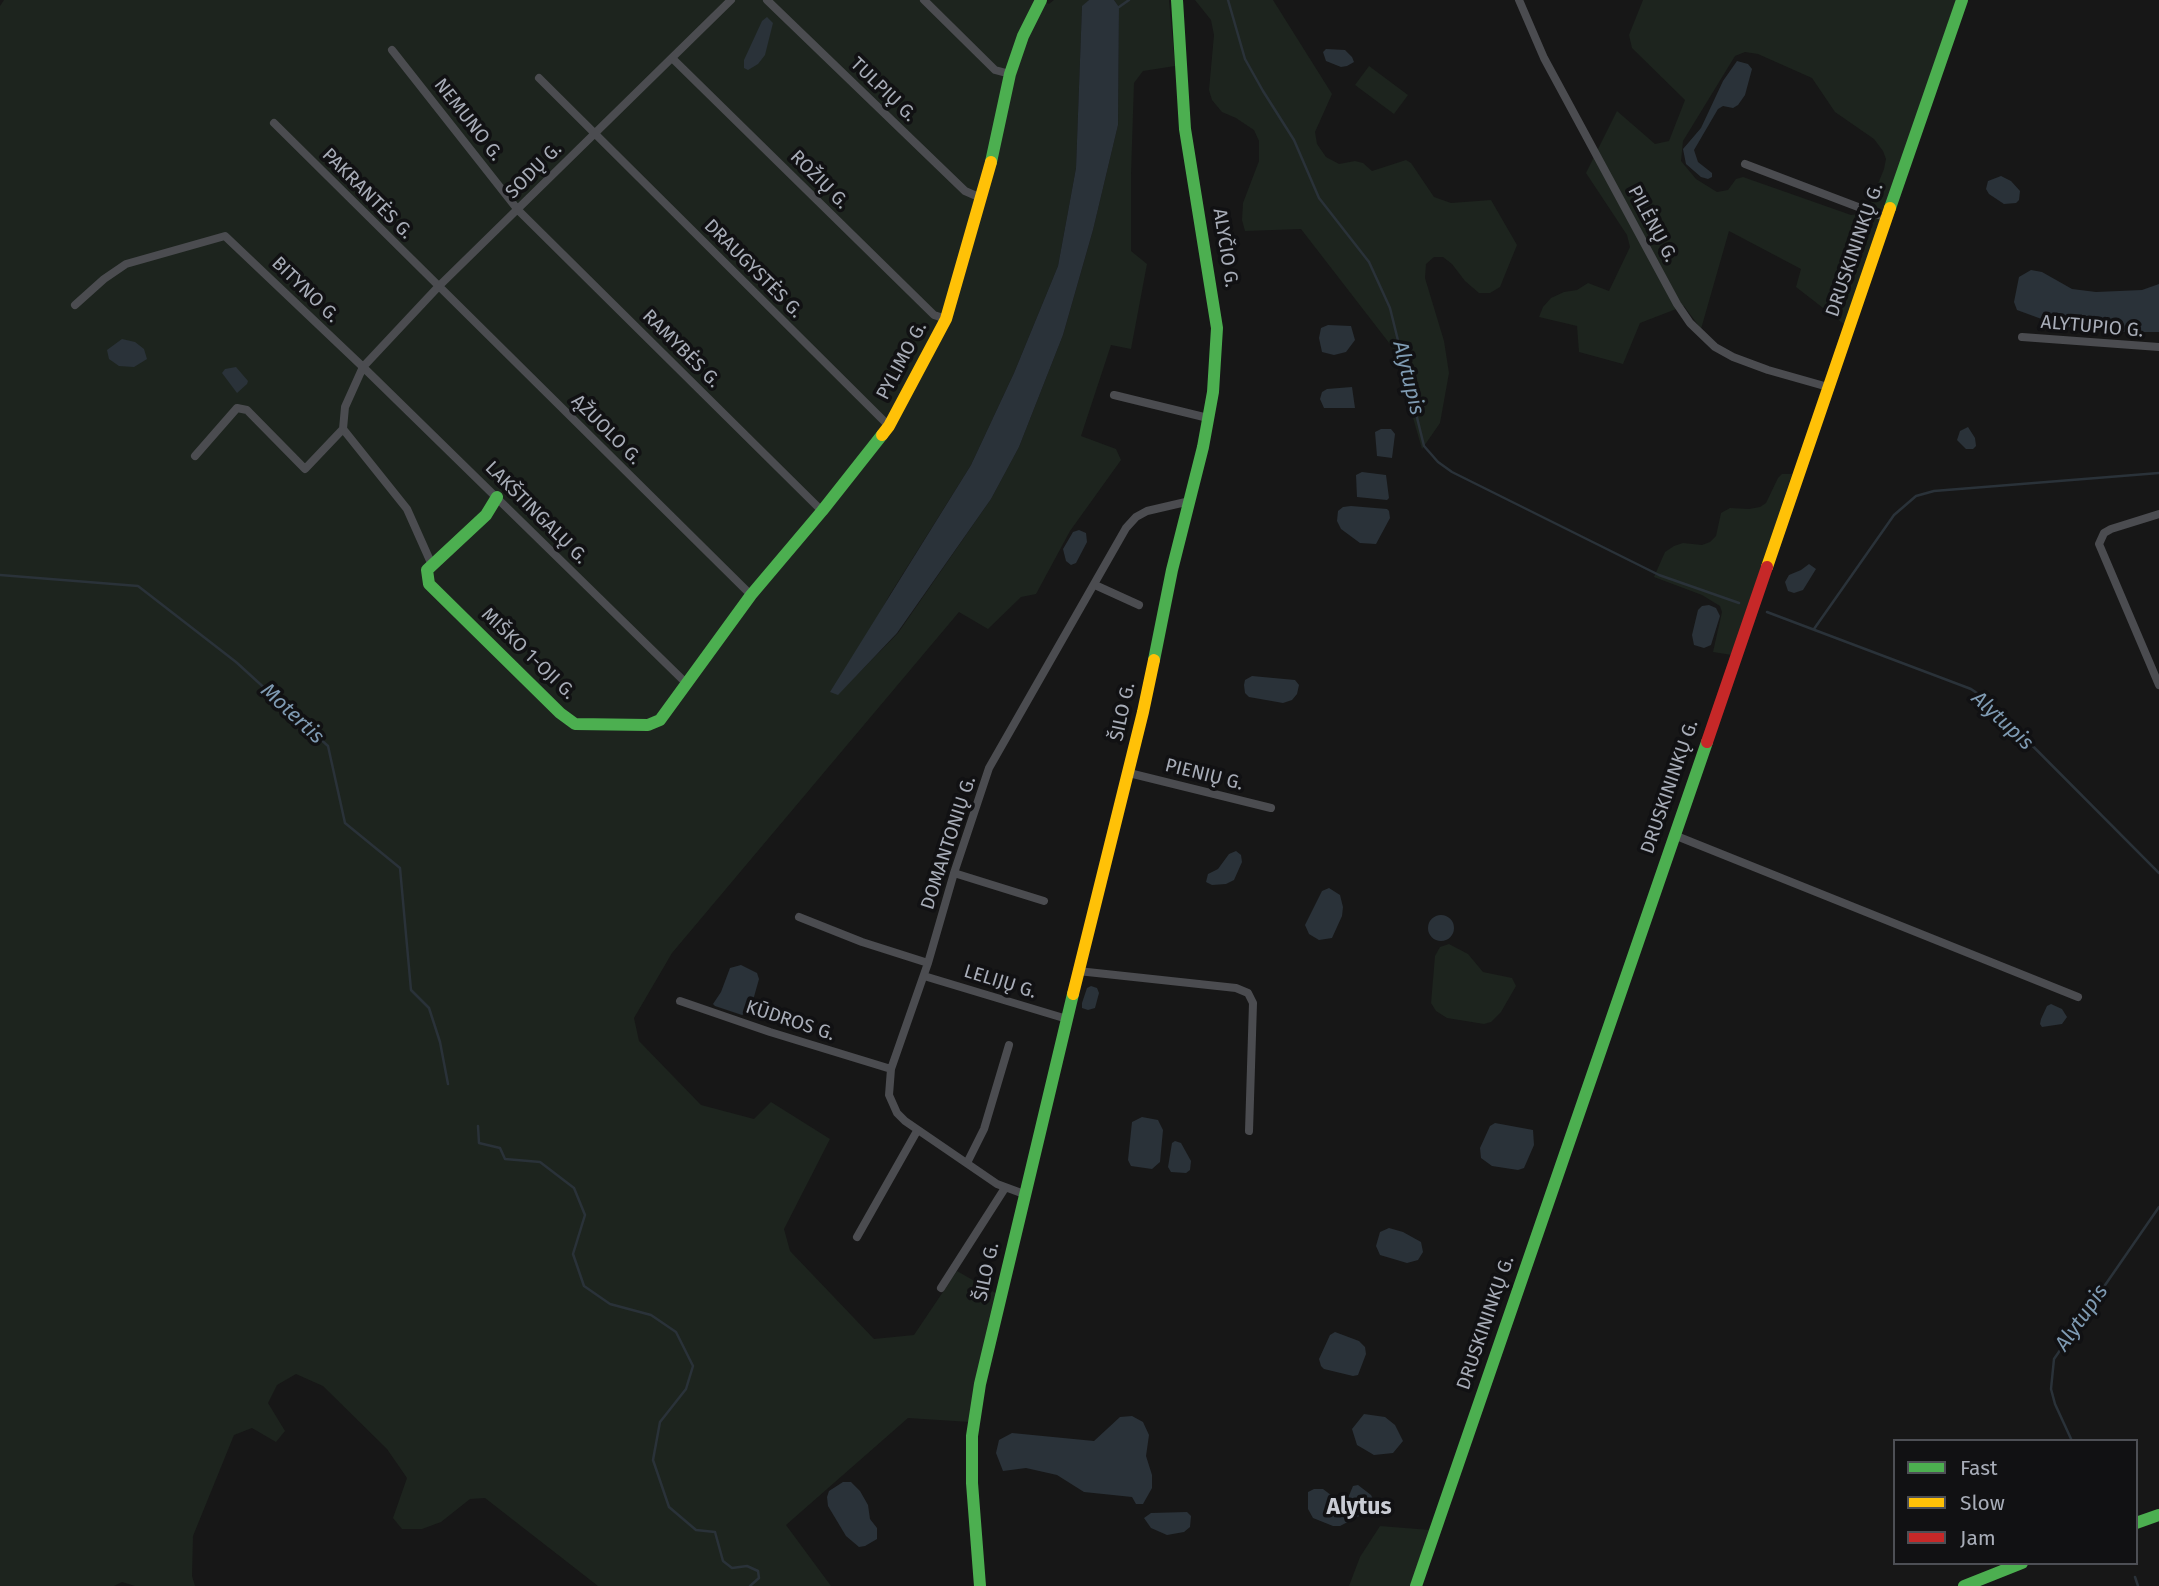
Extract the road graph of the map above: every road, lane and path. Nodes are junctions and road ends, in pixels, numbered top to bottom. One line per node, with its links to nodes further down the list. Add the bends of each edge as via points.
1 (731, 0): 9 (street, SODŲ G.)
2 (767, 0): 15 (street, TULPIŲ G., via 965,191)
3 (924, 0): 10 (street, via 995,71)
4 (1041, 0): 10 (street, PYLIMO G.)
5 (1177, 0): 26 (street, ALYČIO G., via 1185,129 1217,328)
6 (1519, 0): 24 (street, PILĖNŲ G., via 1544,58 1690,323 1714,347 1733,357)
7 (1962, 0): 17 (street, DRUSKININKŲ G.)
8 (393, 50): 16 (street, NEMUNO G.)
9 (673, 58): 13 (street, SODŲ G.); 20 (street, ROŽIŲ G., via 933,315)
10 (1010, 74): 15 (street, PYLIMO G.)
11 (538, 78): 13 (street, DRAUGYSTĖS G.)
12 (274, 123): 18 (street, PAKRANTĖS G.)
13 (594, 133): 16 (street, SODŲ G.); 27 (street, DRAUGYSTĖS G.)
14 (1745, 164): 17 (street)
15 (981, 198): 20 (street, PYLIMO G.)
16 (518, 210): 18 (street, SODŲ G.); 32 (street, RAMYBĖS G.)
17 (1887, 218): 24 (street, DRUSKININKŲ G.)
18 (438, 288): 23 (street, SODŲ G.); 36 (street, ĄŽUOLO G.)
19 (75, 305): 23 (street, BITYNO G., via 126,264 225,236)
20 (946, 319): 27 (street, PYLIMO G.)
21 (2022, 337): 22 (street, ALYTUPIO G.)
22 (2159, 348)
23 (363, 367): 28 (street, SODŲ G., via 345,407); 30 (street, LAKŠTINGALŲ G.)
24 (1828, 387): 42 (street, DRUSKININKŲ G.)
25 (1114, 395): 26 (street)
26 (1208, 418): 31 (street, ALYČIO G.)
27 (889, 426): 32 (street, PYLIMO G.)
28 (343, 429): 29 (street, via 305,469 247,410 237,408); 34 (street, via 407,509)
29 (195, 456)
30 (497, 497): 34 (street, via 486,515); 38 (street, LAKŠTINGALŲ G.)
31 (1190, 501): 35 (street, DOMANTONIŲ G., via 1136,517); 40 (street, ŠILO G.)
32 (822, 511): 36 (street, PYLIMO G.)
33 (2159, 514): 39 (street, via 2111,529 2099,544)
34 (429, 570): 38 (street, MIŠKO 1-OJI G., via 429,584 575,724 648,725 660,720)
35 (1095, 585): 37 (street); 43 (street, DOMANTONIŲ G., via 989,768)
36 (751, 595): 38 (street, PYLIMO G.)
37 (1139, 605)
38 (686, 683)
39 (2159, 685)
40 (1129, 772): 41 (street, PIENIŲ G.); 47 (street, ŠILO G.)
41 (1271, 808)
42 (1674, 835): 49 (street); 65 (street, DRUSKININKŲ G.)
43 (954, 873): 44 (street); 46 (street, DOMANTONIŲ G.)
44 (1044, 901)
45 (799, 917): 46 (street)
46 (928, 963): 48 (street, DOMANTONIŲ G.)
47 (1078, 971): 51 (street, ŠILO G.); 55 (street, via 1248,993 1253,1003)
48 (924, 976): 51 (street, LELIJŲ G.); 53 (street, DOMANTONIŲ G.)
49 (2078, 997)
50 (680, 1001): 53 (street, KŪDROS G.)
51 (1067, 1019): 58 (street, ŠILO G.)
52 (1009, 1045): 56 (street, via 984,1129)
53 (891, 1069): 54 (street, DOMANTONIŲ G., via 892,1104)
54 (917, 1131): 56 (street, DOMANTONIŲ G.); 59 (street)
55 (1249, 1131)
56 (967, 1163): 57 (street, DOMANTONIŲ G.)
57 (1005, 1188): 58 (street, DOMANTONIŲ G.); 60 (street)
58 (1024, 1194): 64 (street, ŠILO G., via 972,1436)
59 (857, 1237)
60 (942, 1289)
61 (2159, 1515): 62 (street)
62 (2138, 1522)
63 (2017, 1565): 66 (street)
64 (980, 1586)
65 (1416, 1586)
66 (1964, 1586)

